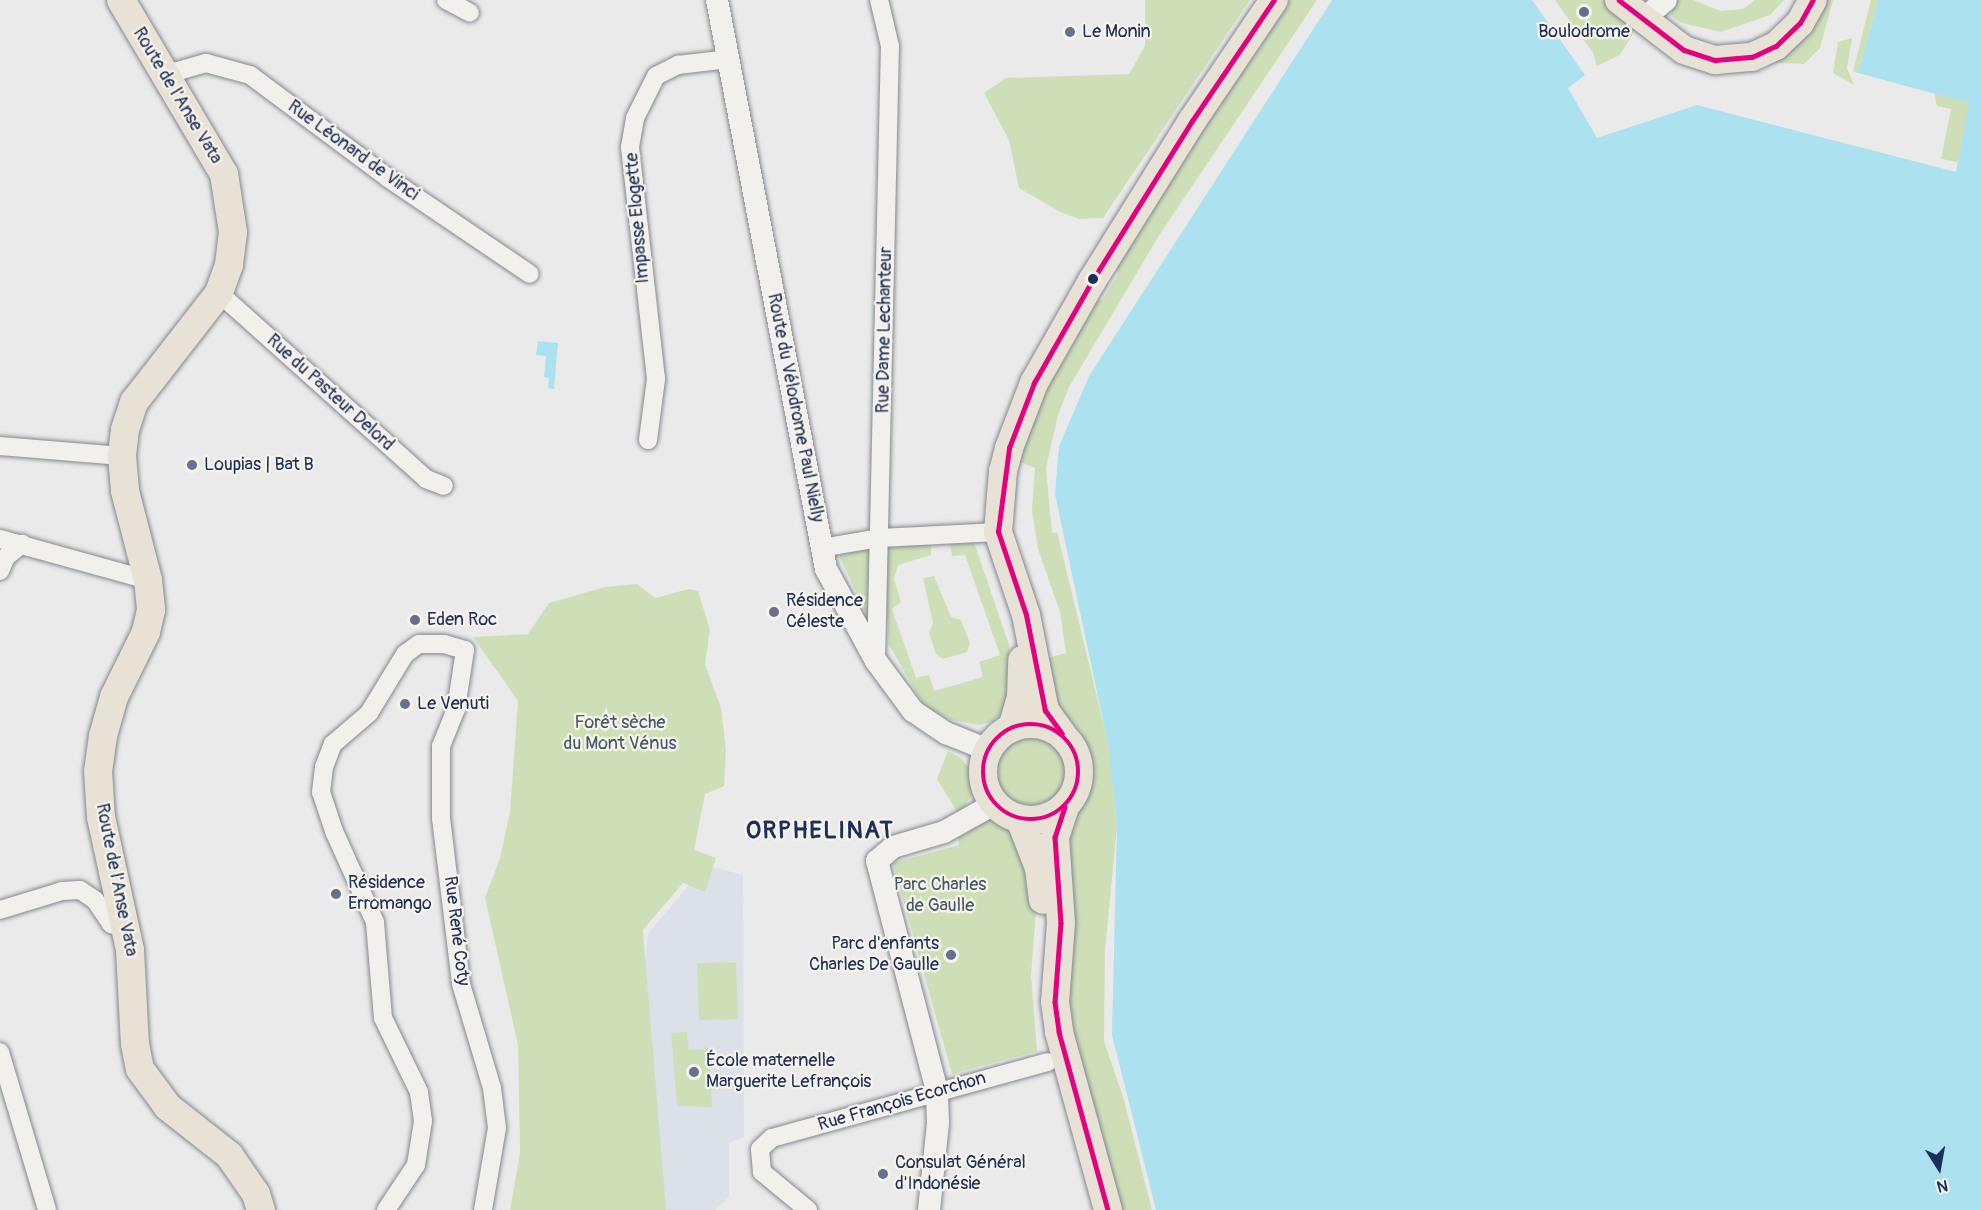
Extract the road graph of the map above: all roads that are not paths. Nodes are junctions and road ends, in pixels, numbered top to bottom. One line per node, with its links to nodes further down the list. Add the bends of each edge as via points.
1 (121, 0): 13 (main road, Route de l'Anse Vata)
2 (446, 0): 11 (street)
3 (717, 0): 12 (street, Route du Vélodrome Paul Nielly)
4 (879, 0): 23 (street, Rue Dame Lechanteur, via 890,46)
5 (1257, 0): 16 (main road)
6 (1274, 0): 17 (main road, via 1192,121 1092,281)
7 (1619, 0): 10 (main road)
8 (1798, 0): 10 (main road, via 1787,18 1768,32 1706,46 1655,20)
9 (1813, 0): 10 (main road, via 1800,23 1776,46 1740,59 1715,60 1684,50)
10 (1647, 6)
11 (470, 13)
12 (729, 59): 18 (street, Impasse Elogette, via 678,65 656,76 635,118 630,147 656,379); 26 (street, Route du Vélodrome Paul Nielly)
13 (168, 80): 14 (street, Rue Léonard de Vinci, via 178,71 206,63 250,75 388,178); 15 (main road, Route de l'Anse Vata, via 224,174 230,198 231,250)
14 (530, 274)
15 (219, 293): 20 (main road, Route de l'Anse Vata, via 134,402); 21 (street, Rue du Pasteur Delord, via 426,479)
16 (1028, 357): 17 (main road, via 1033,369 1023,388); 22 (main road, via 1006,406 990,465 998,466)
17 (1026, 403): 22 (main road, via 1003,471)
18 (648, 440)
19 (0, 446): 20 (street)
20 (122, 456): 28 (main road, Route de l'Anse Vata, via 129,518)
21 (444, 486)
22 (994, 526): 23 (street); 30 (main road, via 998,583 1016,624 1024,675); 31 (main road, via 1026,615 1045,711)
23 (880, 538): 26 (street); 29 (street, Rue Dame Lechanteur)
24 (0, 539): 25 (street)
25 (22, 544): 27 (street, via 6,557); 28 (street)
26 (821, 548): 29 (street, Route du Vélodrome Paul Nielly, via 833,586)
27 (0, 571)
28 (148, 580): 37 (main road, Route de l'Anse Vata, via 151,610 146,632 114,698 98,771 103,827)
29 (876, 661): 32 (street, Route du Vélodrome Paul Nielly, via 913,711 946,733)
30 (1012, 728): 31 (main road, via 1038,724); 32 (main road)
31 (1062, 734): 34 (main road, via 1074,750 1080,770 1074,797)
32 (988, 750): 33 (main road, via 983,778)
33 (994, 804): 35 (main road); 40 (street, via 944,832 893,847 877,861)
34 (1065, 807): 35 (main road, via 1036,820); 49 (main road, via 1055,837 1061,923 1055,1002 1059,1032)
35 (1020, 819): 39 (main road, via 1042,887 1040,998)
36 (0, 910): 37 (street, via 63,891 80,890 95,900 111,924)
37 (126, 929): 43 (main road, Route de l'Anse Vata, via 140,1069 168,1107 229,1155 256,1194)
38 (0, 1052): 41 (street)
39 (1048, 1062): 40 (street, Rue François Ecorchon); 48 (main road)
40 (937, 1091): 46 (street, Rue François Ecorchon, via 772,1138 760,1149 762,1172); 47 (street, via 938,1124)
41 (8, 1109): 42 (street)
42 (47, 1210)
43 (261, 1210)
44 (386, 1210): 45 (street, Rue René Coty, via 416,1164 423,1121 419,1092 383,1018 375,922 321,792 324,766 333,744 369,712 405,654 419,644 444,644 465,650 456,709 441,747 441,818 461,984 492,1088 497,1128)
45 (483, 1210)
46 (808, 1210)
47 (929, 1210)
48 (1090, 1210)
49 (1108, 1210)

